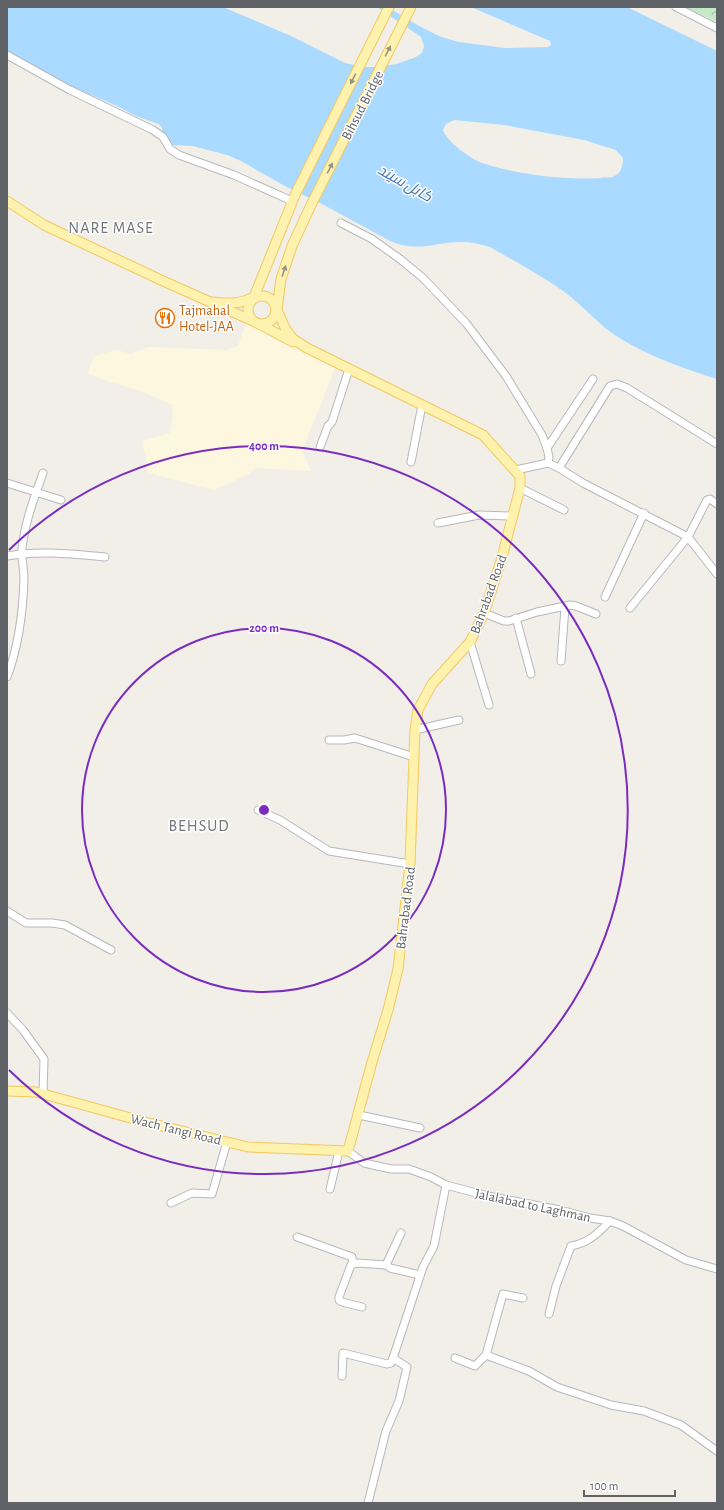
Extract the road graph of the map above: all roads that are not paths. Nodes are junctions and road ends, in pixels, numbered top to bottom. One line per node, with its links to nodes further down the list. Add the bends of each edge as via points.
1 (389, 7): 6 (main road, one-way to 6)
2 (411, 7): 11 (main road, Bihsud Bridge, one-way to 2, via 292,246)
3 (676, 7): 4 (street)
4 (717, 28)
5 (7, 56): 6 (street, via 153,130 179,155)
6 (294, 198): 9 (main road)
7 (7, 201): 10 (main road, via 44,225)
8 (341, 223): 19 (street, via 372,239 400,259 466,323 506,376)
9 (254, 297): 10 (main road, via 234,304); 11 (main road, via 271,298); 12 (main road, via 249,305 248,314)
10 (212, 302): 12 (main road)
11 (277, 310): 12 (main road, via 271,321); 13 (main road, via 293,339)
12 (256, 323): 13 (main road)
13 (307, 348): 14 (main road)
14 (350, 369): 16 (main road); 18 (street, via 332,422)
15 (593, 379): 19 (street)
16 (422, 405): 20 (street); 23 (main road, via 483,435)
17 (717, 444): 22 (street, via 618,384 610,386)
18 (320, 447)
19 (548, 448): 21 (street)
20 (411, 462)
21 (548, 463): 22 (street); 23 (street)
22 (559, 468): 31 (street)
23 (516, 470): 26 (main road, Bahrabad Road, via 520,476)
24 (43, 473): 27 (street)
25 (7, 483): 27 (street)
26 (520, 488): 30 (street); 32 (main road, Bahrabad Road)
27 (36, 492): 28 (street); 35 (street, via 24,530)
28 (61, 500)
29 (717, 504): 34 (street, via 710,499 707,500)
30 (564, 510)
31 (644, 514): 34 (street); 39 (street)
32 (512, 516): 33 (street, via 479,515); 42 (main road, Bahrabad Road)
33 (438, 523)
34 (688, 537): 38 (street); 41 (street)
35 (21, 554): 36 (street); 37 (street); 48 (street, via 24,578 21,617)
36 (7, 556)
37 (105, 557)
38 (717, 574)
39 (605, 597)
40 (565, 606): 43 (street, via 576,606); 44 (street); 46 (street)
41 (630, 608)
42 (484, 613): 44 (street, via 504,621); 45 (main road, Bahrabad Road)
43 (596, 614)
44 (516, 618): 47 (street)
45 (470, 642): 49 (street); 51 (main road, Bahrabad Road, via 432,684 418,710)
46 (561, 661)
47 (531, 674)
48 (7, 678)
49 (489, 706)
50 (459, 720): 51 (street)
51 (414, 730): 53 (main road, Bahrabad Road)
52 (329, 740): 53 (street, via 355,738)
53 (414, 757): 55 (main road, Bahrabad Road)
54 (258, 810): 55 (street, via 280,820 329,851)
55 (410, 864): 61 (main road, Bahrabad Road, via 396,981)
56 (7, 911): 57 (street, via 26,923 65,925)
57 (111, 950)
58 (7, 1012): 60 (street, via 44,1059)
59 (7, 1091): 60 (main road, Wach Tangi Road)
60 (43, 1094): 63 (main road, Wach Tangi Road)
61 (359, 1115): 62 (street); 64 (main road, Bahrabad Road)
62 (420, 1128)
63 (227, 1142): 64 (main road, Wach Tangi Road, via 248,1147); 67 (street, via 212,1194 192,1193)
64 (344, 1151): 65 (street, Jalalabad to Laghman, via 364,1163 391,1169 409,1169); 66 (street)
65 (446, 1185): 68 (street, Jalalabad to Laghman); 74 (street, via 434,1246)
66 (330, 1189)
67 (172, 1203)
68 (610, 1221): 73 (street, Jalalabad to Laghman, via 686,1260); 77 (street, via 598,1234 582,1244 571,1246)
69 (401, 1233): 72 (street)
70 (297, 1237): 71 (street, via 352,1257)
71 (353, 1264): 72 (street); 76 (street, via 339,1300)
72 (386, 1265): 74 (street)
73 (717, 1268)
74 (420, 1275): 79 (street)
75 (523, 1298): 78 (street, via 503,1294)
76 (362, 1307)
77 (549, 1314)
78 (486, 1355): 80 (street, via 475,1366); 82 (street, via 529,1371 557,1387 611,1405 644,1411 681,1425)
79 (393, 1358): 81 (street, via 391,1363 387,1364 343,1353); 83 (street, via 407,1367 399,1401 386,1431)
80 (455, 1358)
81 (342, 1376)
82 (717, 1451)
83 (368, 1503)

